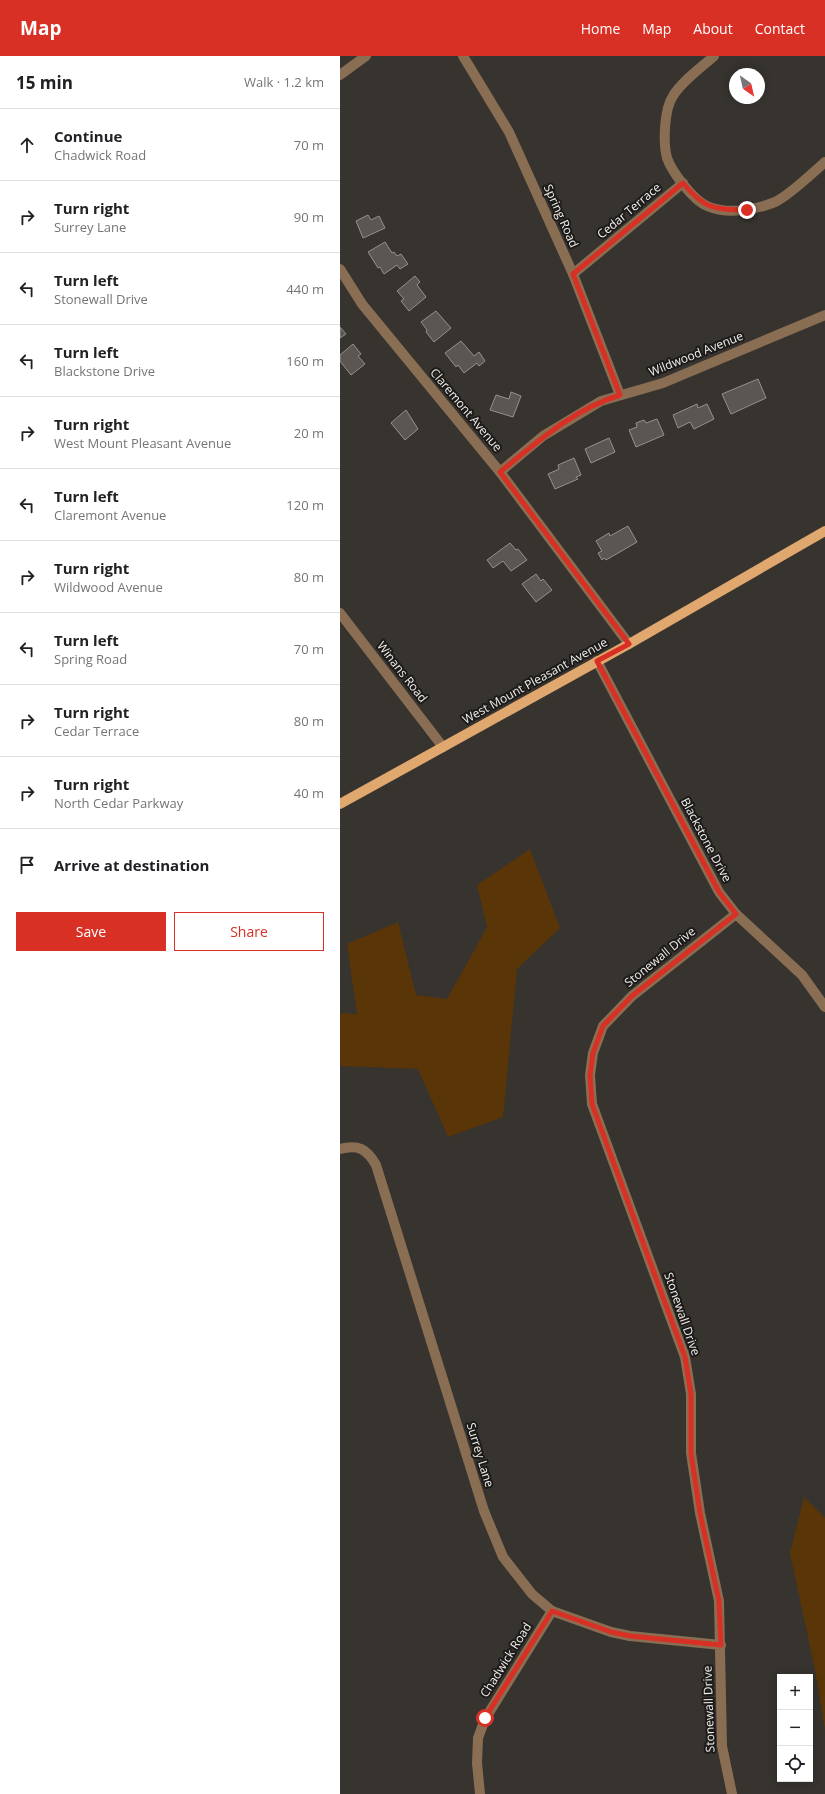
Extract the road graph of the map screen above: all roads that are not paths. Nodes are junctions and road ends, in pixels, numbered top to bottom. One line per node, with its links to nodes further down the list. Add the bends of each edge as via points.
1 (366, 56): 4 (street)
2 (464, 56): 8 (street, Spring Road, via 509,132)
3 (714, 56): 6 (street, via 673,96 666,115 667,157)
4 (340, 75)
5 (825, 162): 6 (street, via 777,201 747,210 707,206)
6 (683, 183): 8 (street, Cedar Terrace)
7 (340, 269): 11 (street, Claremont Avenue, via 362,304)
8 (573, 274): 10 (street, Spring Road)
9 (825, 314): 10 (street, Wildwood Avenue, via 663,383)
10 (620, 395): 11 (street, Wildwood Avenue, via 601,401 543,436)
11 (500, 472): 14 (street, Claremont Avenue)
12 (825, 531): 14 (main road, West Mount Pleasant Avenue)
13 (340, 613): 16 (street, Winans Road)
14 (629, 644): 15 (main road, West Mount Pleasant Avenue)
15 (597, 661): 16 (main road, West Mount Pleasant Avenue); 18 (street, Blackstone Drive, via 719,892)
16 (443, 747): 17 (main road, West Mount Pleasant Avenue)
17 (340, 804)
18 (736, 914): 19 (street, Blackstone Drive, via 802,975); 22 (street, Stonewall Drive, via 632,996 603,1026 593,1053 590,1075 592,1104 685,1357 691,1394 691,1453 700,1513 719,1601)
19 (825, 1007)
20 (340, 1149): 21 (street, Surrey Lane, via 350,1146 360,1148 369,1154 376,1165 492,1534 516,1576)
21 (552, 1611): 22 (street, Surrey Lane, via 630,1636); 23 (street, Chadwick Road, via 485,1718 478,1738)
22 (721, 1645): 24 (street, Stonewall Drive, via 722,1746)
23 (480, 1794)
24 (732, 1794)

